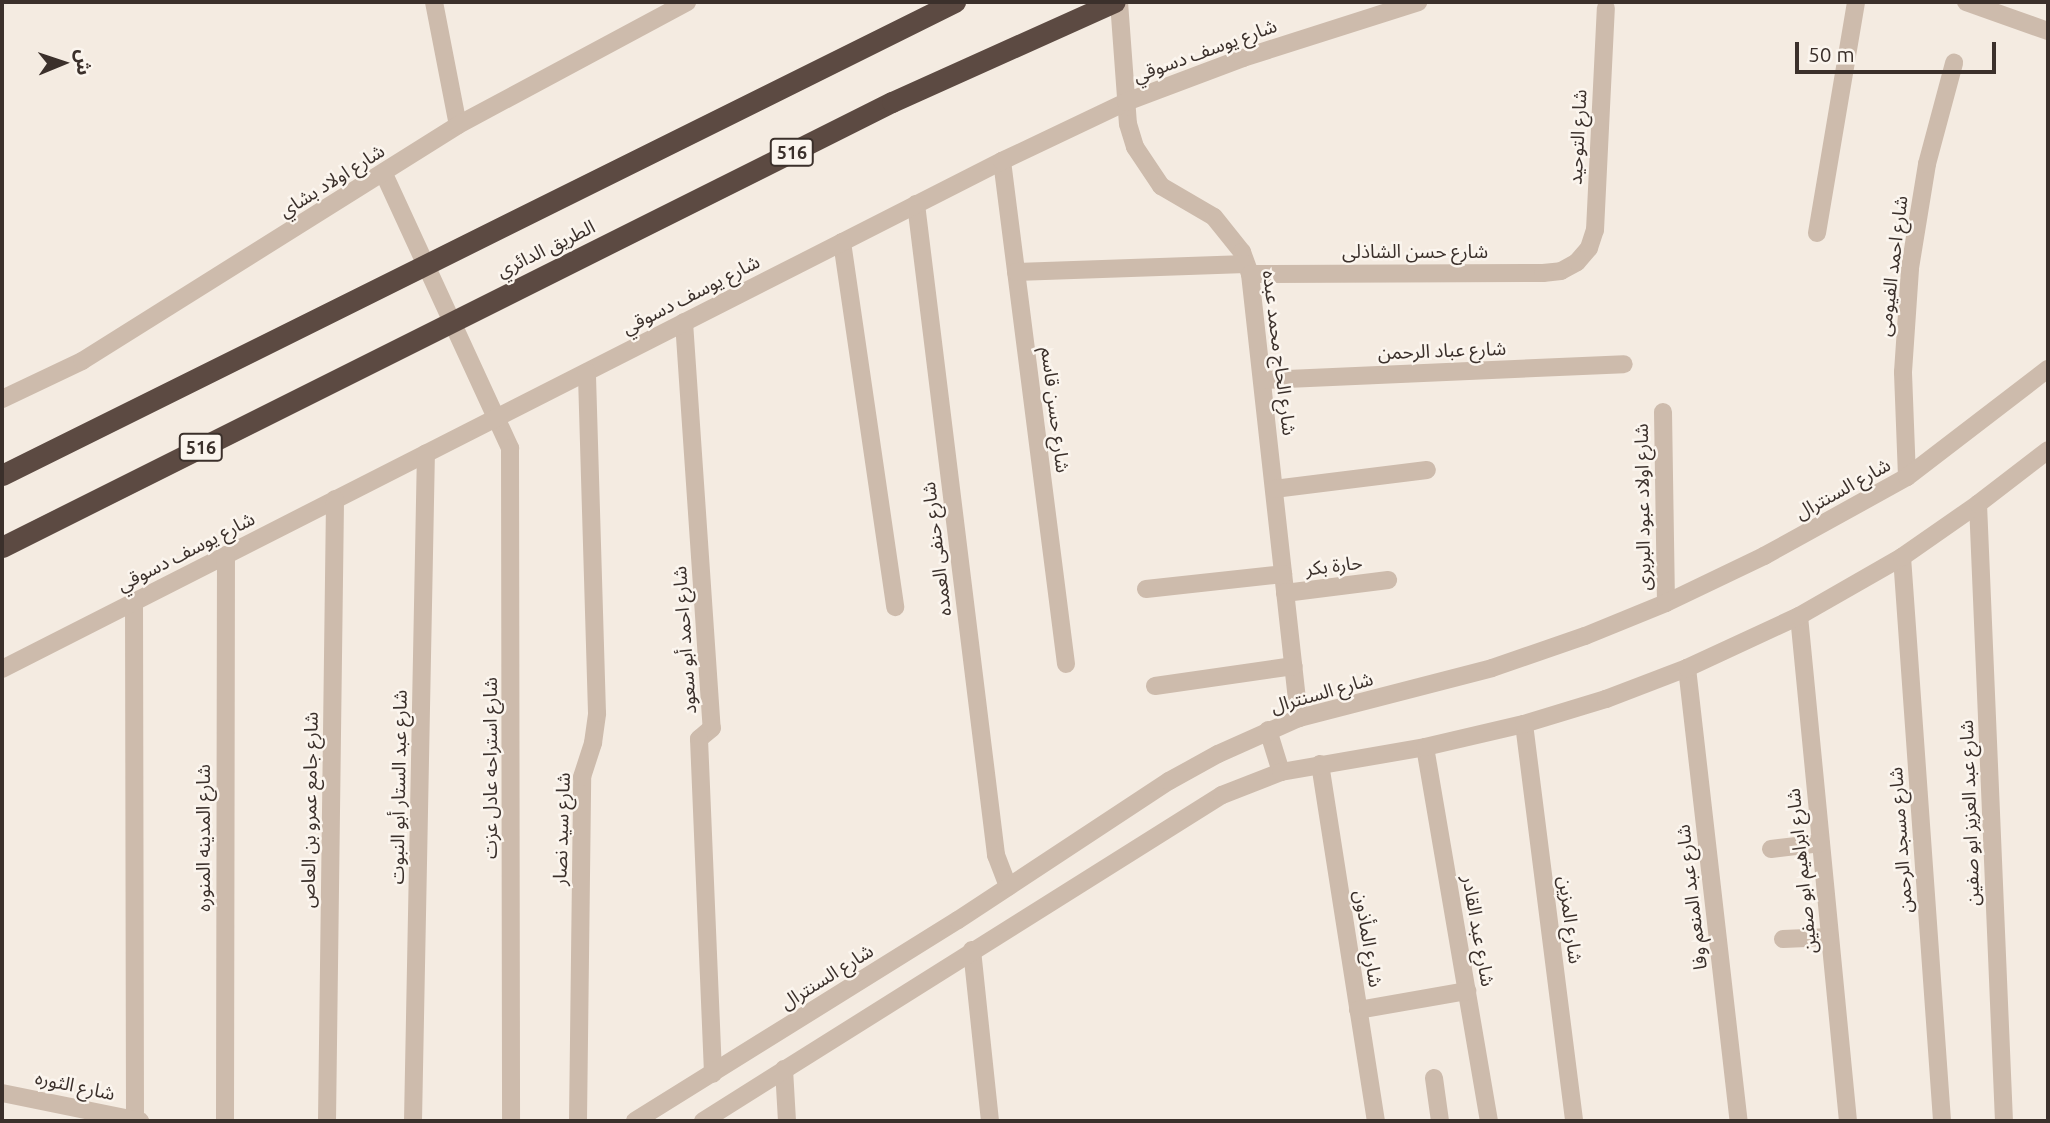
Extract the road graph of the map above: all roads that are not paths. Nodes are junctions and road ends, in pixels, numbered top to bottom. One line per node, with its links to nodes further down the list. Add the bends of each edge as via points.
1 (434, 2): 12 (street)
2 (687, 2): 12 (street, شارع اولاد بشاي)
3 (955, 2): 32 (highway, الطريق الدائري)
4 (1117, 2): 11 (street, شارع الحاج محمد عبده); 37 (highway, الطريق الدائري / 516, via 892,102)
5 (1418, 2): 11 (street, شارع يوسف دسوقي, via 1242,58)
6 (1856, 2): 16 (street)
7 (1966, 2): 9 (street)
8 (1606, 8): 18 (street, شارع التوحيد, via 1595,230 1589,248)
9 (2048, 31)
10 (1954, 63): 33 (street, شارع احمد الفيومى, via 1927,164 1910,268 1903,372)
11 (1126, 102): 13 (street, شارع يوسف دسوقي); 19 (street, شارع الحاج محمد عبده, via 1128,124 1146,167 1161,186 1214,217 1229,233)
12 (458, 125): 14 (street, شارع اولاد بشاي)
13 (1002, 161): 15 (street, شارع يوسف دسوقي); 20 (street, شارع حسن قاسم)
14 (384, 174): 26 (street, شارع اولاد بشاي, via 82,361); 28 (street, شارع استراحه عادل عزت)
15 (916, 204): 17 (street, شارع يوسف دسوقي); 61 (street, شارع حنفى العمده, via 996,855)
16 (1817, 233)
17 (842, 242): 21 (street, شارع يوسف دسوقي); 46 (street)
18 (1577, 262): 19 (street, شارع حسن الشاذلى, via 1561,271 1543,273)
19 (1248, 269): 20 (street, شارع حسن الشاذلى); 25 (street, شارع الحاج محمد عبده)
20 (1016, 272): 48 (street, شارع حسن قاسم)
21 (684, 322): 24 (street, شارع يوسف دسوقي); 68 (street, شارع احمد أبو سعود, via 712,728 699,739)
22 (1624, 364): 25 (street, شارع عباد الرحمن)
23 (2048, 369): 33 (street, شارع السنترال)
24 (587, 372): 28 (street, شارع يوسف دسوقي); 76 (street, شارع سيد نصار, via 597,713 582,777)
25 (1262, 380): 34 (street, شارع الحاج محمد عبده)
26 (2, 398)
27 (1663, 412): 45 (street, شارع اولاد عبود البربرى)
28 (496, 418): 30 (street, شارع يوسف دسوقي); 75 (street, شارع استراحه عادل عزت, via 508,440 512,465)
29 (2048, 450): 36 (street)
30 (426, 453): 35 (street, شارع يوسف دسوقي); 74 (street, شارع عبد الستار أبو النبوت)
31 (1427, 470): 34 (street)
32 (2, 475)
33 (1907, 477): 45 (street, شارع السنترال, via 1764,556)
34 (1274, 489): 40 (street, شارع الحاج محمد عبده)
35 (335, 499): 38 (street, شارع يوسف دسوقي); 73 (street, شارع جامع عمرو بن العاص)
36 (1978, 504): 39 (street); 88 (street, شارع عبد العزيز ابو صفين)
37 (2, 547)
38 (226, 555): 44 (street, شارع يوسف دسوقي); 72 (street, شارع المدينه المنوره)
39 (1902, 556): 47 (street); 87 (street, شارع مسجد الرحمن)
40 (1283, 574): 42 (street); 43 (street, شارع الحاج محمد عبده)
41 (1388, 580): 43 (street, حارة بكر)
42 (1146, 589)
43 (1285, 593): 49 (street, شارع الحاج محمد عبده)
44 (134, 601): 51 (street, شارع يوسف دسوقي); 71 (street)
45 (1666, 603): 53 (street, شارع السنترال, via 1492,668)
46 (895, 607)
47 (1799, 616): 50 (street); 59 (street, شارع ابراهيم ابو صفين)
48 (1066, 664)
49 (1294, 666): 52 (street); 53 (street, شارع الحاج محمد عبده)
50 (1687, 668): 54 (street); 85 (street, شارع عبد المنعم وفا)
51 (2, 669)
52 (1155, 686)
53 (1299, 718): 55 (street, شارع السنترال)
54 (1524, 724): 56 (street); 84 (street, شارع المزين)
55 (1268, 730): 58 (street); 61 (street, شارع السنترال, via 1169,781)
56 (1425, 747): 57 (street); 65 (street, شارع عبد القادر)
57 (1320, 764): 58 (street); 66 (street, شارع المأذون)
58 (1281, 772): 64 (street, via 1191,811)
59 (1821, 843): 60 (street); 62 (street, شارع ابراهيم ابو صفين)
60 (1771, 849)
61 (1008, 887): 68 (street, شارع السنترال)
62 (1830, 937): 63 (street); 86 (street, شارع ابراهيم ابو صفين)
63 (1783, 940)
64 (972, 950): 67 (street); 80 (street)
65 (1467, 992): 66 (street); 83 (street, شارع عبد القادر)
66 (1358, 1010): 81 (street, شارع المأذون)
67 (784, 1069): 78 (street); 79 (street)
68 (713, 1074): 77 (street, شارع السنترال)
69 (1434, 1078): 82 (street)
70 (2, 1093): 71 (street, شارع الثوره)
71 (137, 1121)
72 (225, 1121)
73 (327, 1121)
74 (413, 1121)
75 (511, 1121)
76 (578, 1121)
77 (635, 1121)
78 (703, 1121)
79 (787, 1121)
80 (990, 1121)
81 (1376, 1121)
82 (1440, 1121)
83 (1489, 1121)
84 (1573, 1121)
85 (1739, 1121)
86 (1848, 1121)
87 (1942, 1121)
88 (2004, 1121)

